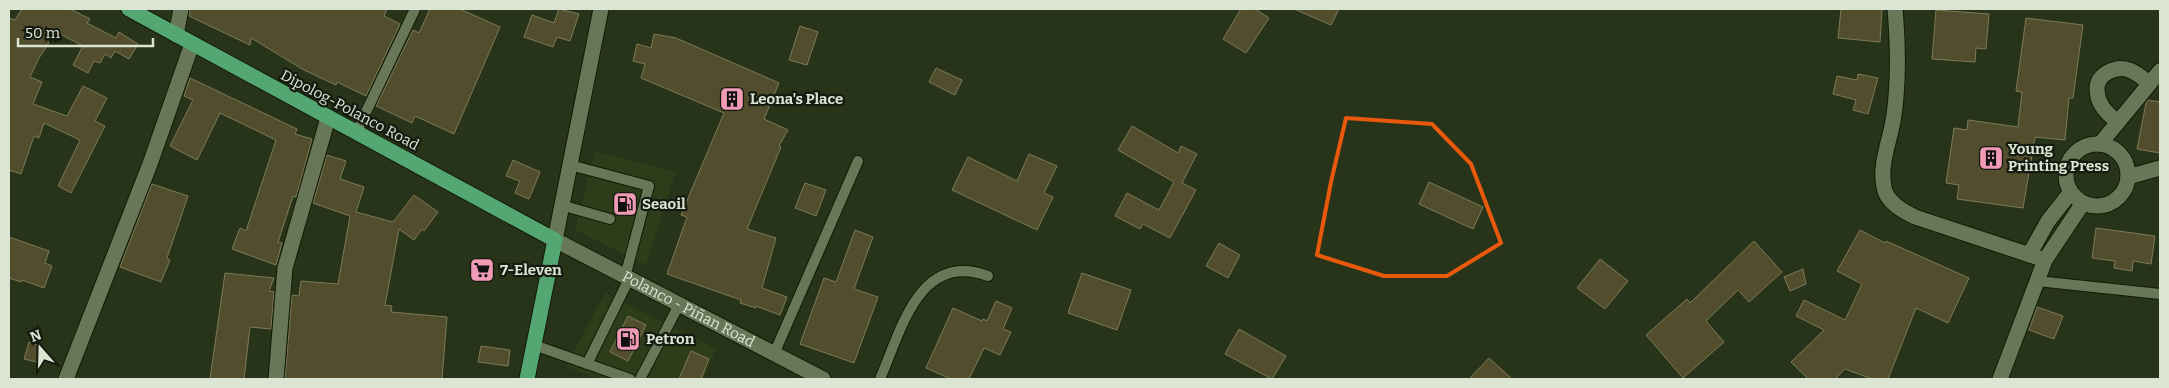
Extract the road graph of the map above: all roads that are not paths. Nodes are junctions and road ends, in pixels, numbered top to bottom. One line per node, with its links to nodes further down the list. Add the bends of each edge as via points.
1 (130, 9): 6 (highway, Dipolog-Polanco Road)
2 (181, 9): 6 (street)
3 (415, 9): 12 (lane)
4 (601, 9): 15 (street)
5 (1895, 9): 23 (street, via 1898,67 1894,116 1883,172 1884,189 1899,210)
6 (176, 35): 7 (highway, Dipolog-Polanco Road)
7 (192, 44): 10 (highway, Dipolog-Polanco Road); 33 (street, via 150,164)
8 (2160, 71): 9 (street)
9 (2149, 82): 11 (street); 11 (street, via 2128,69 2120,68 2103,77 2097,90 2100,103)
10 (328, 118): 12 (highway, Dipolog-Polanco Road); 34 (street, via 285,268)
11 (2117, 121): 13 (street)
12 (356, 132): 22 (highway, Dipolog-Polanco Road)
13 (2100, 144): 17 (street, via 2121,155 2126,162); 18 (street, via 2083,148 2070,159 2066,176)
14 (858, 161): 31 (lane)
15 (570, 165): 20 (street); 26 (lane, via 649,186 634,226)
16 (2160, 168): 17 (street)
17 (2128, 177): 19 (street, via 2123,192 2112,202 2098,206)
18 (2071, 192): 19 (street); 23 (street)
19 (2083, 203): 24 (street)
20 (562, 205): 21 (lane); 22 (street)
21 (610, 219)
22 (555, 240): 26 (street, Polanco - Piñan Road); 30 (highway)
23 (2029, 255): 24 (street)
24 (2045, 260): 27 (street)
25 (988, 276): 39 (lane, via 957,270 939,276 922,289)
26 (627, 278): 29 (street, Polanco - Piñan Road); 32 (lane)
27 (2037, 281): 28 (lane); 40 (street)
28 (2160, 294)
29 (679, 305): 31 (street, Polanco - Piñan Road); 37 (lane)
30 (534, 345): 32 (lane); 35 (highway)
31 (774, 354): 38 (street, Polanco - Piñan Road)
32 (587, 364): 36 (lane)
33 (66, 379)
34 (276, 379)
35 (527, 379)
36 (630, 379)
37 (640, 379)
38 (823, 379)
39 (880, 379)
40 (2000, 379)

